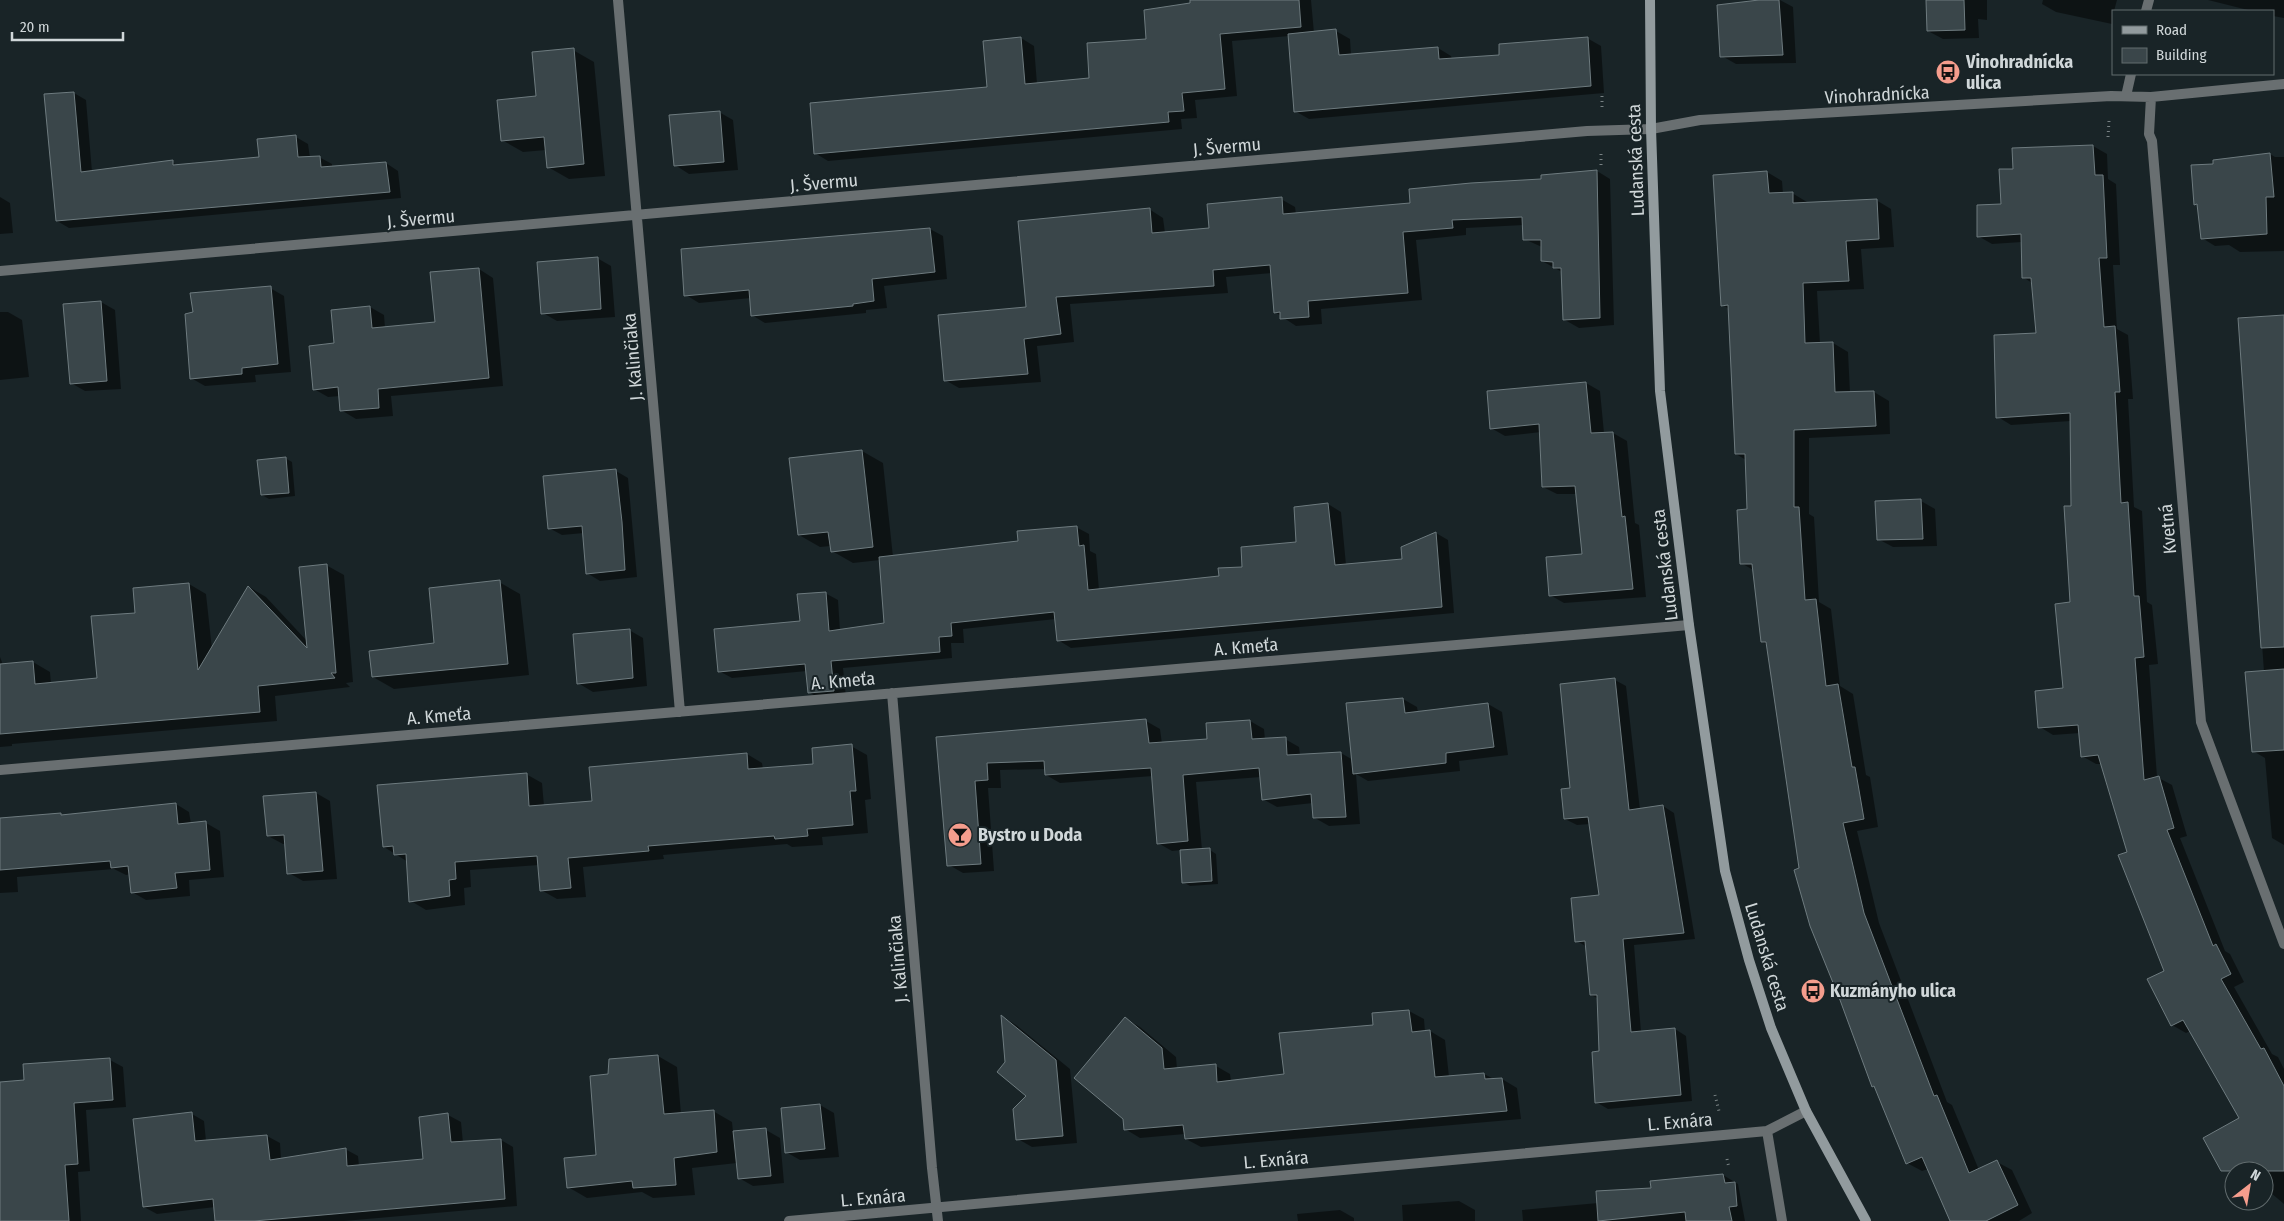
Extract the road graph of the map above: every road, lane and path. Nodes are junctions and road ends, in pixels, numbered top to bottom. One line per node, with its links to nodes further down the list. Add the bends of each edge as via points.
1 (618, 0): 8 (street, J. Kalinčiaka)
2 (1650, 0): 7 (street, Ludanská cesta)
3 (2131, 75): 5 (street)
4 (2284, 84): 6 (street, Vinohradnícka)
5 (2126, 96): 6 (street, Vinohradnícka); 7 (street, Vinohradnícka, via 1700,120)
6 (2151, 97): 14 (street, Kvetná, via 2149,134 2153,150 2201,722)
7 (1651, 129): 8 (street, J. Švermu, via 1587,131); 10 (street, Ludanská cesta, via 1660,391)
8 (638, 217): 9 (street, J. Švermu); 12 (street, J. Kalinčiaka)
9 (0, 272)
10 (1689, 625): 11 (street, A. Kmeťa); 15 (street, Ludanská cesta, via 1725,871 1771,1028)
11 (892, 693): 12 (street, A. Kmeťa); 17 (street, J. Kalinčiaka)
12 (680, 712): 13 (street, A. Kmeťa)
13 (0, 770)
14 (2284, 944)
15 (1806, 1111): 16 (street); 21 (street, Ludanská cesta)
16 (1767, 1131): 17 (street, L. Exnára); 20 (street)
17 (938, 1208): 18 (street, L. Exnára); 19 (street, J. Kalinčiaka)
18 (789, 1221)
19 (938, 1221)
20 (1782, 1221)
21 (1866, 1221)

